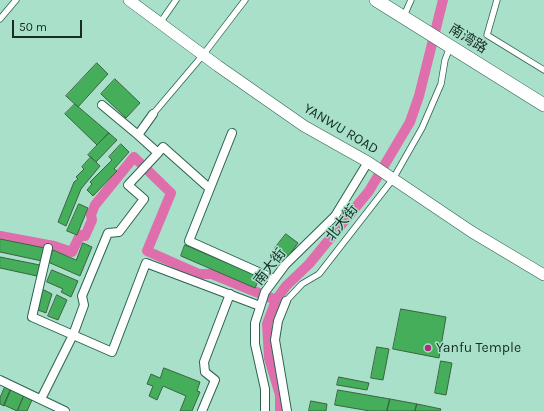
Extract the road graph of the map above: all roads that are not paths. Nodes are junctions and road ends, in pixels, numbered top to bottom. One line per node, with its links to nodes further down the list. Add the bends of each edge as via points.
1 (16, 0): 9 (lane)
2 (129, 0): 10 (street, YANWU ROAD)
3 (176, 0): 10 (lane)
4 (245, 0): 12 (lane)
5 (376, 0): 8 (street, 南湾路)
6 (410, 0): 8 (lane)
7 (497, 0): 13 (lane, via 487,34)
8 (403, 18): 11 (street, 南湾路)
9 (0, 19)
10 (160, 23): 12 (street, YANWU ROAD)
11 (446, 44): 15 (street, 南湾路); 21 (lane, 北大街, via 441,84 436,97 422,128)
12 (203, 55): 16 (lane); 20 (street, YANWU ROAD, via 304,126)
13 (544, 70)
14 (102, 105): 18 (street)
15 (544, 105)
16 (153, 114): 18 (street)
17 (232, 133): 22 (street)
18 (138, 135): 19 (street)
19 (158, 153): 22 (street, via 163,147); 29 (street, via 128,185 144,199 118,232 108,233 82,296 84,305)
20 (371, 164): 21 (street, YANWU ROAD); 25 (street, 南大街, via 335,216)
21 (391, 177): 24 (street, YANWU ROAD, via 472,232); 28 (lane, 北大街, via 319,274 302,284)
22 (209, 188): 25 (street, via 189,241)
23 (48, 248): 29 (street, via 32,317)
24 (544, 275)
25 (274, 279): 27 (street, 南大街)
26 (230, 294): 27 (street); 29 (street, via 146,263 112,352); 33 (street, via 204,362 205,372 214,380)
27 (262, 299): 34 (street, 南大街, via 255,323 255,344 265,389)
28 (286, 301): 35 (street, 北大街, via 278,321 275,340)
29 (73, 335): 31 (street)
30 (0, 380): 31 (street)
31 (41, 399): 32 (street)
32 (65, 411)
33 (202, 411)
34 (265, 411)
35 (288, 411)

